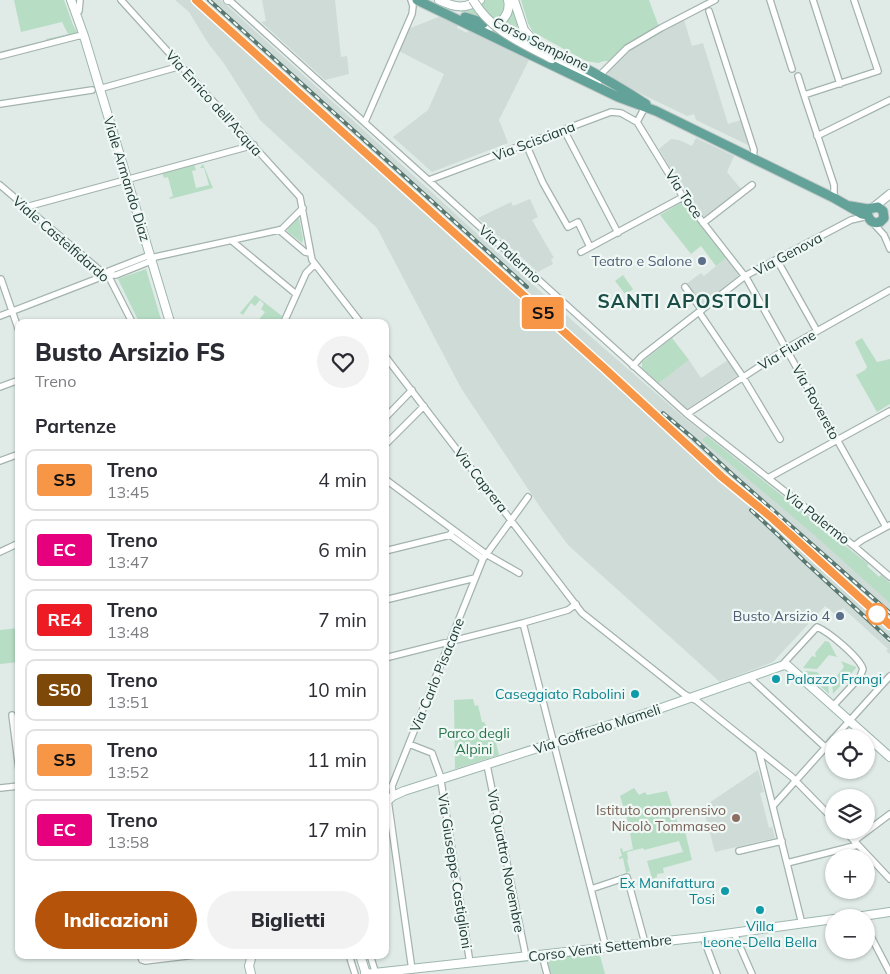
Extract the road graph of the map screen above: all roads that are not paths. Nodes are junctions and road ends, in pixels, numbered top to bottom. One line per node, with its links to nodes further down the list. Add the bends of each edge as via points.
1 (68, 0): 23 (street); 23 (street, via 72,17)
2 (76, 0): 19 (street)
3 (80, 0): 19 (street)
4 (122, 0): 26 (street, Via Enrico dell'Acqua)
5 (229, 0): 37 (street, Via Palermo)
6 (411, 0): 20 (street)
7 (418, 0): 17 (main road, Corso Sempione)
8 (439, 0): 10 (street, via 461,7)
9 (473, 0): 35 (street, bridge, via 487,20 503,32)
10 (480, 0)
11 (508, 0): 21 (street, via 508,12 500,23 489,28)
12 (514, 0): 24 (street, via 525,33)
13 (715, 0): 18 (street)
14 (770, 0): 27 (street)
15 (813, 0): 30 (street)
16 (854, 0): 30 (street, via 878,71)
17 (429, 3): 20 (street); 21 (main road, Corso Sempione)
18 (707, 5): 28 (street, via 627,48); 43 (street, via 754,150)
19 (79, 11): 23 (street)
20 (412, 14): 37 (street)
21 (480, 25): 35 (main road, Corso Sempione)
22 (504, 30): 24 (main road, Corso Sempione)
23 (84, 36): 25 (street); 31 (street, Viale Armando Diaz)
24 (543, 46): 28 (main road, Corso Sempione)
25 (0, 56)
26 (181, 66): 31 (street); 42 (street, Via Enrico dell'Acqua)
27 (792, 69)
28 (599, 76): 36 (main road, Corso Sempione)
29 (798, 76): 32 (street)
30 (840, 84): 32 (street)
31 (96, 90): 34 (street); 44 (street, Viale Armando Diaz)
32 (804, 95): 40 (street)
33 (890, 100): 40 (street)
34 (0, 104)
35 (643, 107): 36 (main road, Corso Sempione); 38 (street)
36 (654, 110): 43 (main road, Corso Sempione)
37 (365, 122): 45 (street, Via Palermo)
38 (637, 122): 39 (street, Via Scisciana, via 614,112); 49 (street, Via Toce)
39 (564, 130): 41 (street, Via Scisciana); 58 (street)
40 (817, 136): 50 (street, via 835,188)
41 (526, 144): 45 (street, Via Scisciana); 60 (street, via 568,227 578,222)
42 (254, 145): 44 (street); 53 (street, Via Enrico dell'Acqua, via 299,195)
43 (753, 158): 50 (main road, Corso Sempione)
44 (127, 179): 52 (street); 64 (street, Viale Armando Diaz)
45 (429, 180): 84 (street, Via Palermo)
46 (0, 185): 52 (street, Viale Castelfidardo)
47 (752, 185): 56 (street)
48 (890, 195): 54 (street)
49 (683, 197): 56 (street, Via Toce); 58 (street)
50 (834, 198): 51 (main road, Corso Sempione)
51 (850, 206): 54 (main road, Corso Sempione); 55 (street)
52 (26, 207): 67 (street, Viale Castelfidardo)
53 (303, 208): 57 (street); 63 (street, Via Enrico dell'Acqua)
54 (879, 217): 55 (street, Via Genova); 61 (street)
55 (851, 220): 65 (street, Via Genova)
56 (703, 223): 68 (street, Via Toce)
57 (279, 230): 59 (street); 63 (street)
58 (618, 233): 60 (street)
59 (232, 241): 64 (street); 72 (street)
60 (590, 247): 62 (street)
61 (890, 249)
62 (581, 252)
63 (310, 253): 66 (street, Via Enrico dell'Acqua)
64 (151, 258): 67 (street, via 116,275); 78 (street, Viale Armando Diaz)
65 (777, 260): 68 (street, Via Genova); 81 (street)
66 (315, 264): 72 (street, via 307,271); 80 (street)
67 (105, 275): 73 (street); 77 (street, Viale Castelfidardo)
68 (746, 276): 74 (street, Via Genova); 82 (street, Via Rovereto)
69 (1, 279): 73 (street)
70 (684, 287): 74 (street)
71 (890, 290): 81 (street, Via Fiume)
72 (296, 294): 79 (street)
73 (13, 311): 75 (street); 76 (street)
74 (701, 311): 84 (street, Via Genova); 85 (street)
75 (0, 316)
76 (16, 319)
77 (130, 319)
78 (169, 319)
79 (285, 319)
80 (358, 319)
81 (817, 331): 82 (street, Via Fiume)
82 (786, 349): 85 (street, Via Fiume); 94 (street, Via Rovereto)
83 (389, 361): 88 (street, Via Caprera)
84 (633, 366): 92 (street, Via Palermo)
85 (743, 377): 92 (street, Via Fiume); 93 (street)
86 (15, 381): 87 (street)
87 (0, 387)
88 (412, 390): 89 (street, Via Caprera); 91 (street)
89 (424, 406): 95 (street); 101 (street, Via Caprera)
90 (890, 411): 94 (street)
91 (389, 414)
92 (687, 414): 98 (street, Via Palermo)
93 (780, 439)
94 (838, 440): 98 (street); 102 (street, Via Rovereto)
95 (389, 441)
96 (15, 455): 97 (street)
97 (0, 461)
98 (768, 478): 105 (street, Via Palermo)
99 (389, 482): 103 (street)
100 (528, 497): 101 (street, Via Carlo Pisacane)
101 (511, 520): 108 (street, Via Carlo Pisacane); 113 (street, Via Caprera)
102 (888, 526): 105 (street)
103 (451, 533): 106 (street); 108 (street)
104 (15, 545): 107 (street)
105 (854, 546): 110 (street, Via Palermo)
106 (389, 550)
107 (0, 552)
108 (484, 556): 109 (street); 111 (street, Via Carlo Pisacane)
109 (519, 573)
110 (890, 577)
111 (476, 578): 112 (street); 115 (street, Via Carlo Pisacane)
112 (389, 599)
113 (576, 604): 114 (street, via 568,610); 120 (street, Via Caprera, via 592,622)
114 (523, 623): 115 (street); 127 (street)
115 (450, 642): 116 (street); 126 (street, Via Carlo Pisacane)
116 (389, 657)
117 (782, 665): 119 (street, Via Goffredo Mameli); 121 (street, via 788,666); 121 (street, via 817,627 825,630 863,667 860,677)
118 (890, 676): 123 (street)
119 (749, 677): 120 (street, Via Goffredo Mameli); 128 (street)
120 (692, 698): 127 (street, Via Goffredo Mameli); 130 (street, Via Caprera)
121 (833, 706): 123 (street)
122 (12, 715): 125 (street)
123 (849, 721): 124 (street); 131 (street)
124 (842, 729)
125 (15, 739)
126 (409, 744): 135 (street, Via Giuseppe Castiglioni, via 433,754); 139 (street, Via Carlo Pisacane)
127 (554, 744): 134 (street, Via Goffredo Mameli); 149 (street)
128 (825, 746)
129 (825, 748): 136 (street)
130 (759, 750): 132 (street); 133 (street, Via Caprera)
131 (890, 757)
132 (762, 762): 133 (street); 140 (street)
133 (775, 763): 136 (street, Via Caprera)
134 (487, 764): 135 (street, Via Goffredo Mameli); 160 (street, Via Quattro Novembre)
135 (441, 779): 139 (street, Via Goffredo Mameli, via 404,791); 164 (street, Via Giuseppe Castiglioni)
136 (796, 780): 140 (street); 141 (street, Via Caprera)
137 (15, 786): 138 (street)
138 (0, 788)
139 (389, 800): 165 (street, Via Carlo Pisacane)
140 (773, 806): 144 (street)
141 (825, 811)
142 (890, 814): 145 (street)
143 (852, 839): 145 (street)
144 (782, 841): 146 (street); 147 (street)
145 (856, 843): 147 (street); 148 (street)
146 (739, 851)
147 (787, 863): 153 (street)
148 (889, 875)
149 (591, 889): 156 (street, via 627,877); 158 (street)
150 (890, 912): 151 (street)
151 (875, 915)
152 (825, 920): 153 (street, Corso Venti Settembre)
153 (802, 924): 154 (street, Corso Venti Settembre)
154 (734, 932): 155 (street, Corso Venti Settembre); 172 (street)
155 (703, 937): 156 (street, Corso Venti Settembre); 171 (street)
156 (645, 943): 158 (street, Corso Venti Settembre)
157 (875, 944): 166 (street)
158 (606, 948): 159 (street, Corso Venti Settembre)
159 (542, 955): 160 (street, Corso Venti Settembre); 170 (street)
160 (526, 957): 164 (street, Corso Venti Settembre)
161 (350, 959): 167 (street)
162 (361, 959): 168 (street)
163 (371, 959): 169 (street)
164 (470, 963): 165 (street, Corso Venti Settembre)
165 (412, 970): 169 (street, Corso Venti Settembre)
166 (890, 973)
167 (354, 974)
168 (366, 974): 169 (street, Corso Venti Settembre)
169 (376, 974)
170 (547, 974)
171 (717, 974)
172 (752, 974)

